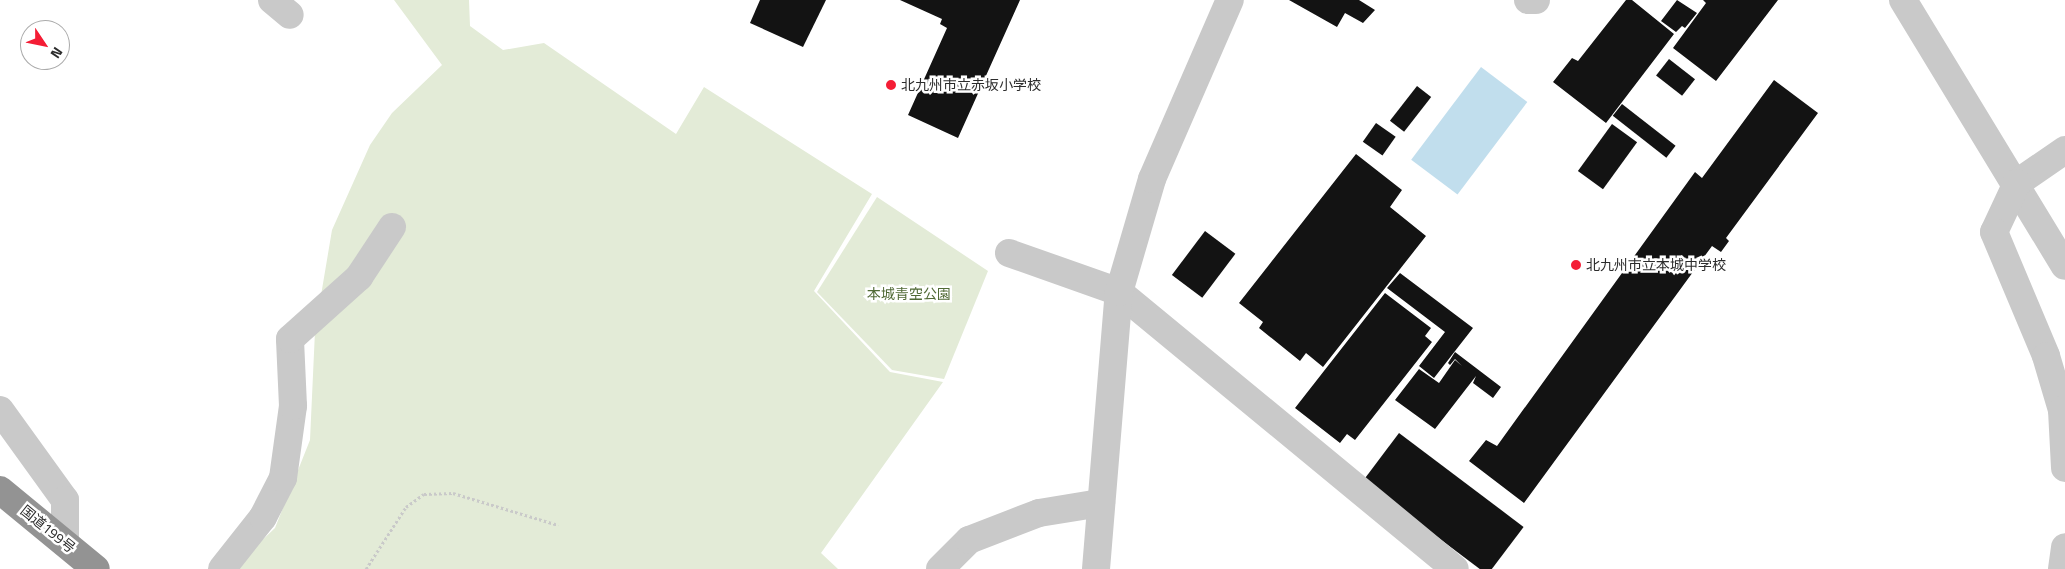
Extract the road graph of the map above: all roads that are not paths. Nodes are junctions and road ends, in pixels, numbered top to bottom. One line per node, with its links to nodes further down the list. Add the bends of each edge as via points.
1 (1230, 0): 10 (street, via 1152,178)
2 (1528, 0): 3 (street)
3 (1536, 0)
4 (1910, 3): 6 (street)
5 (2065, 150): 6 (street)
6 (2016, 183): 9 (street); 12 (street, via 1994,232 2046,356 2062,410)
7 (392, 227): 18 (street, via 359,277 290,339 293,406 283,478 263,517)
8 (1009, 253): 10 (street)
9 (2065, 266)
10 (1119, 292): 14 (street); 21 (street)
11 (0, 410): 15 (street, via 65,500)
12 (2065, 468)
13 (0, 490): 15 (highway, 国道199号)
14 (1101, 503): 19 (street, via 1039,513 969,540); 20 (street)
15 (64, 543): 17 (highway, 国道199号)
16 (2065, 547): 22 (street)
17 (96, 569)
18 (222, 569)
19 (940, 569)
20 (1096, 569)
21 (1455, 569)
22 (2062, 569)

